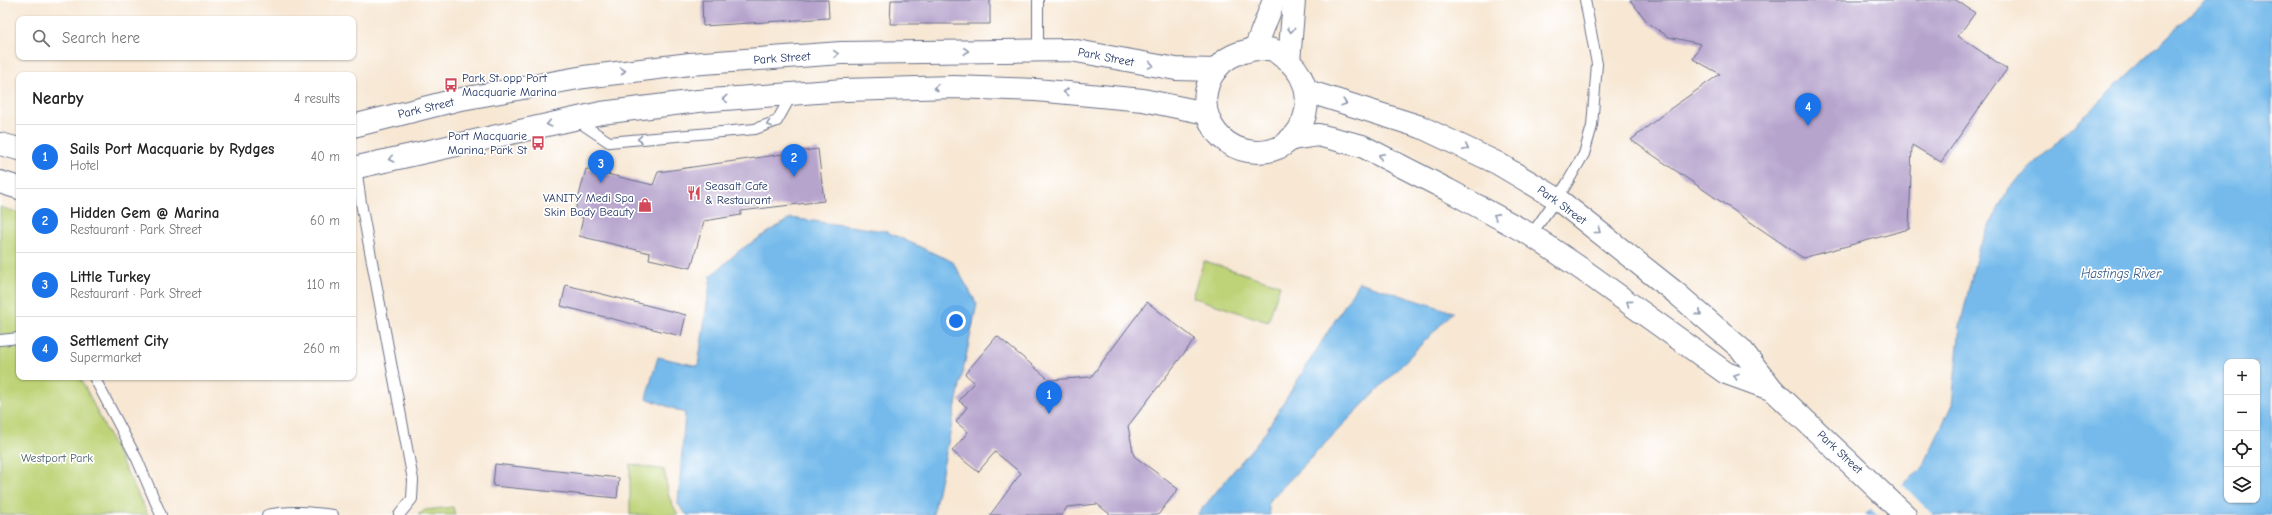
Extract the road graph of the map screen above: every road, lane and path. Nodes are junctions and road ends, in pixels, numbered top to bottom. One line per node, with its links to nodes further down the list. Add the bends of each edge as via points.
1 (1038, 0): 6 (lane)
2 (1274, 0): 5 (street)
3 (1294, 0): 7 (street, one-way to 7)
4 (1585, 0): 21 (lane, via 1597,64 1592,126 1584,154)
5 (1255, 49): 7 (street, via 1273,50); 8 (street, via 1237,53 1222,62)
6 (1038, 50): 8 (street, Park Street, one-way to 8, via 1071,50 1176,69); 13 (street, Park Street, one-way to 6, via 456,100 584,76 659,67 841,53)
7 (1289, 61): 9 (street, via 1301,74)
8 (1216, 70): 11 (street, via 1206,93)
9 (1307, 91): 14 (street, via 1307,108 1302,125); 21 (street, Park Street, one-way to 21, via 1421,127 1497,163)
10 (792, 94): 11 (street, one-way to 10, via 1143,100 1036,90 954,87); 12 (street, one-way to 12, via 698,101); 12 (lane, one-way to 12, via 777,121 755,129 609,142)
11 (1206, 113): 14 (street, via 1213,129 1226,142 1242,150 1259,152 1275,149)
12 (572, 118): 17 (street, one-way to 17)
13 (356, 125)
14 (1290, 139): 22 (street, Park Street, one-way to 14, via 1362,146 1318,135)
15 (0, 144): 16 (street)
16 (16, 148)
17 (356, 167)
18 (356, 173): 30 (lane, via 414,480 412,499)
19 (0, 182): 20 (street)
20 (16, 187)
21 (1556, 198): 22 (lane); 26 (street, Park Street, one-way to 26, via 1676,293 1741,349)
22 (1531, 235): 26 (street, Park Street, one-way to 22, via 1726,372)
23 (16, 338): 24 (lane)
24 (0, 340)
25 (96, 380): 27 (lane, via 137,459)
26 (1773, 390): 31 (street, Park Street)
27 (161, 515)
28 (267, 515): 29 (lane, via 298,511)
29 (333, 515)
30 (399, 515)
31 (1905, 515)

